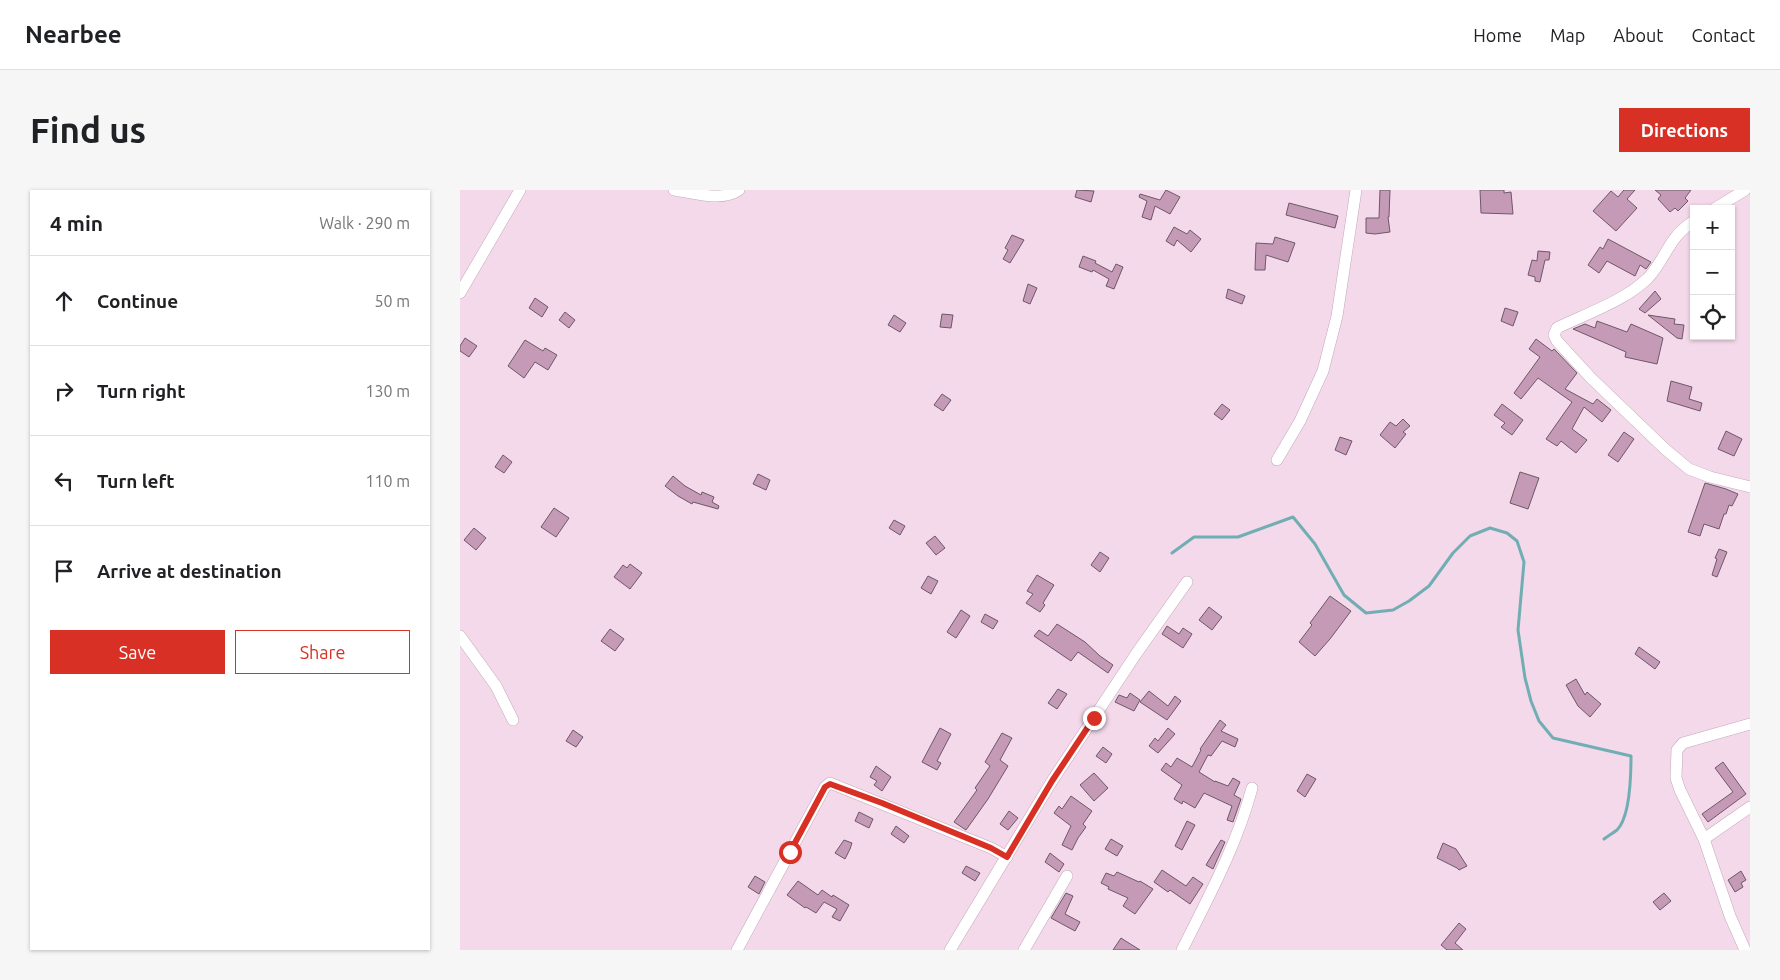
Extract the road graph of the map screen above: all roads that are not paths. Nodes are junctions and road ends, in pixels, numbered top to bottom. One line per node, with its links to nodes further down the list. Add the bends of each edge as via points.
1 (519, 190): 8 (street)
2 (674, 190): 3 (street, via 721,196 732,195)
3 (739, 190)
4 (1356, 190): 9 (street, via 1337,316 1323,372)
5 (1745, 190): 6 (street)
6 (1721, 205)
7 (1690, 224): 10 (street, via 1674,238 1655,270 1640,286 1557,328 1554,335 1591,378 1689,469)
8 (460, 293)
9 (1277, 460)
10 (1750, 487)
11 (1187, 582): 18 (street, via 1052,781)
12 (460, 636): 13 (street, via 496,686)
13 (513, 720)
14 (1750, 724): 17 (street, via 1683,743 1677,750 1676,778)
15 (1252, 788): 23 (street, via 1215,883)
16 (1750, 807): 17 (street)
17 (1704, 838): 24 (street)
18 (1007, 857): 20 (street, via 830,784 825,787); 21 (street)
19 (1067, 876): 22 (street)
20 (737, 950)
21 (950, 950)
22 (1024, 950)
23 (1182, 950)
24 (1745, 950)

